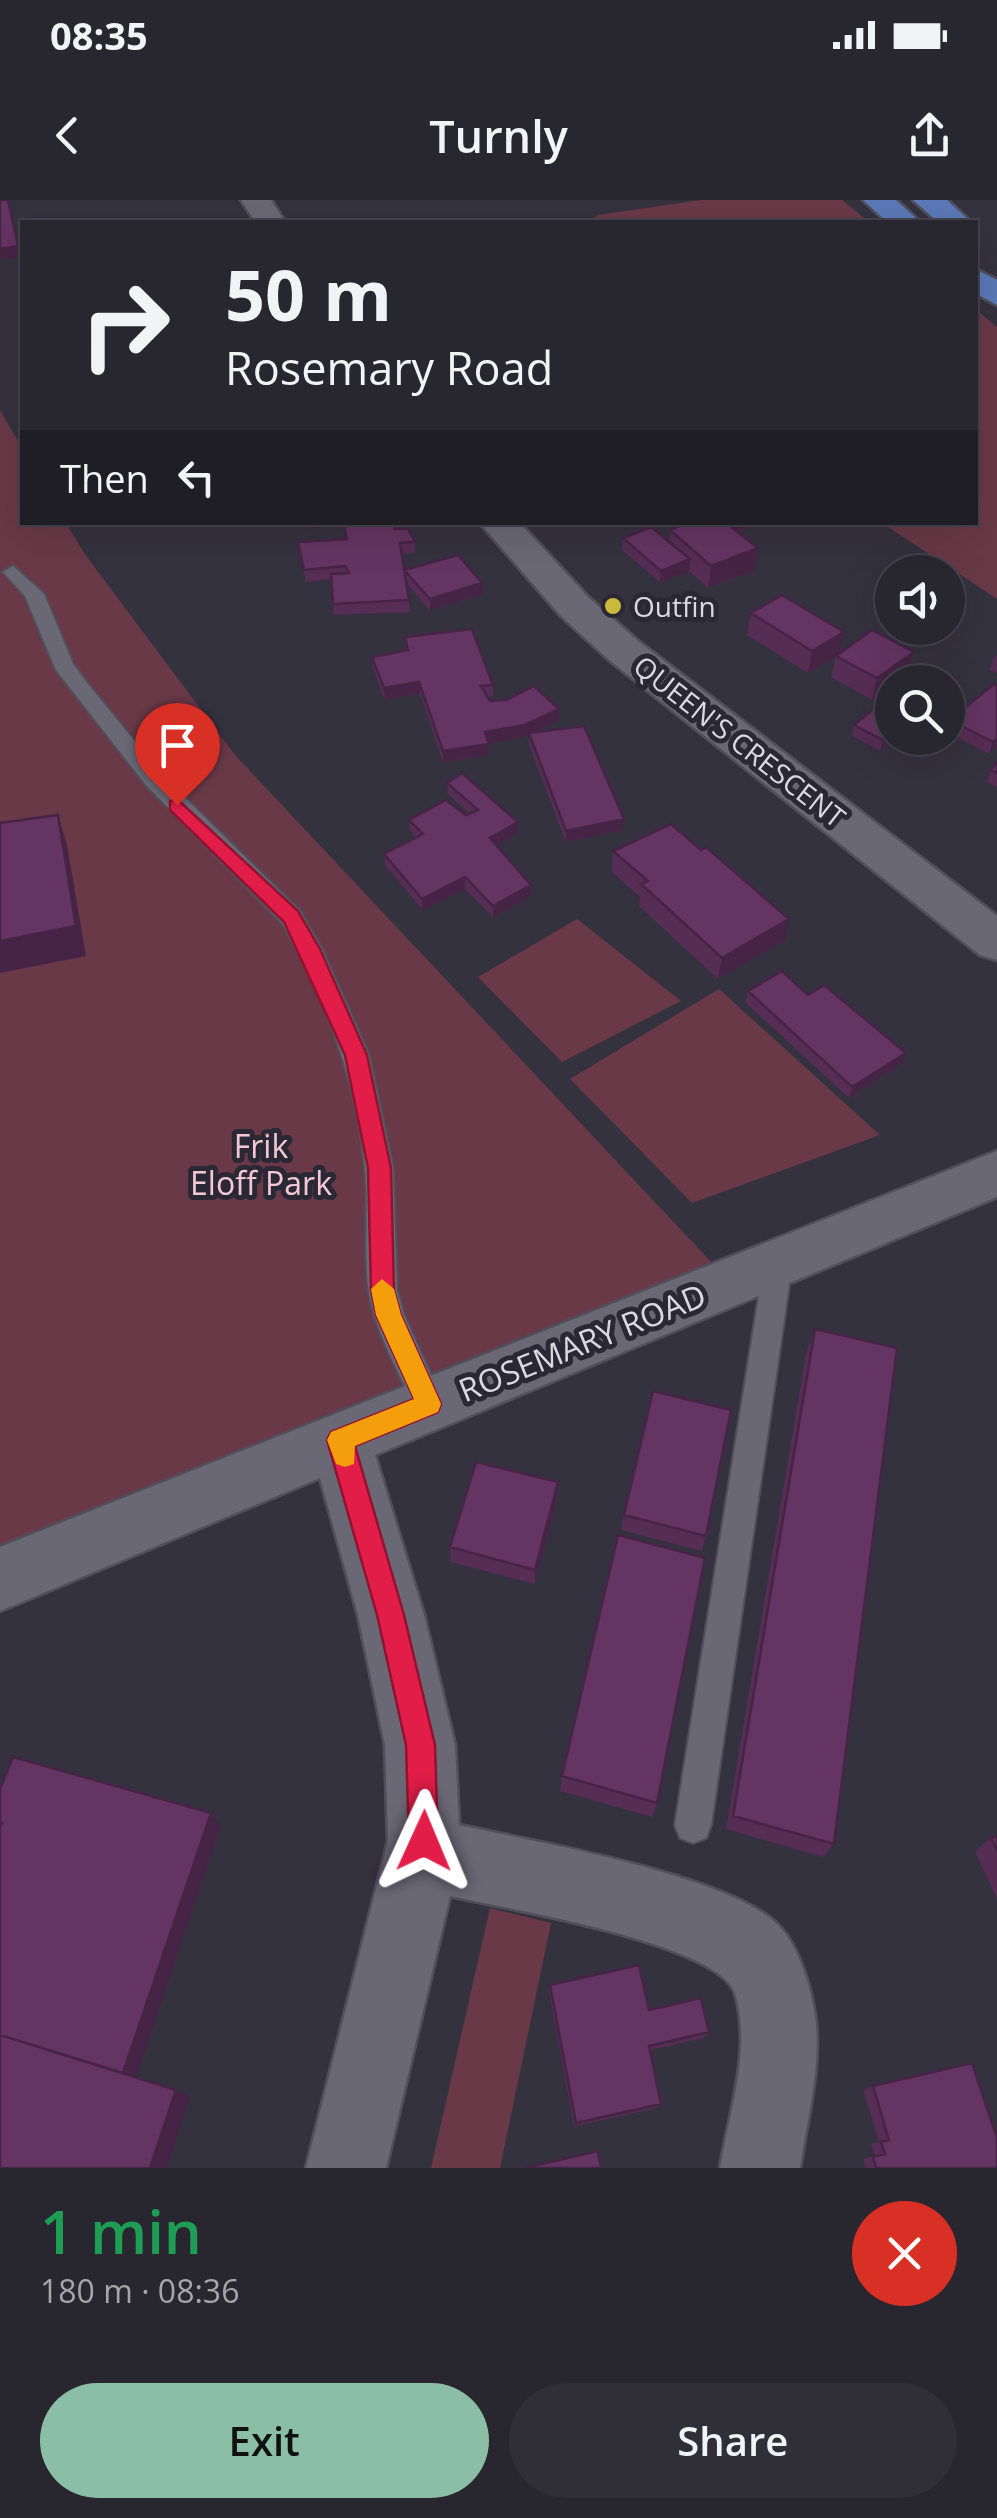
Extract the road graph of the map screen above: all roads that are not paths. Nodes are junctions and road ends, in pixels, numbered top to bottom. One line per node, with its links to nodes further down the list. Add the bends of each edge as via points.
1 (878, 200): 3 (main road)
2 (928, 200): 4 (main road)
3 (903, 220)
4 (953, 220)
5 (501, 525): 8 (street, QUEEN'S CRESCENT, via 604,634)
6 (46, 567): 7 (lane)
7 (6, 574): 11 (lane, via 34,594 62,665 105,719 177,805 291,916 310,949 360,1070 380,1168 382,1290)
8 (997, 942)
9 (997, 1173): 10 (street, ROSEMARY ROAD)
10 (778, 1264): 11 (street, ROSEMARY ROAD); 14 (lane)
11 (429, 1404): 12 (street, ROSEMARY ROAD)
12 (340, 1440): 13 (street, ROSEMARY ROAD); 15 (street, via 420,1745)
13 (0, 1579)
14 (693, 1825)
15 (421, 1853): 16 (street); 17 (street, via 674,1915 717,1928 748,1948 765,1974 778,2022)
16 (346, 2168)
17 (760, 2168)

